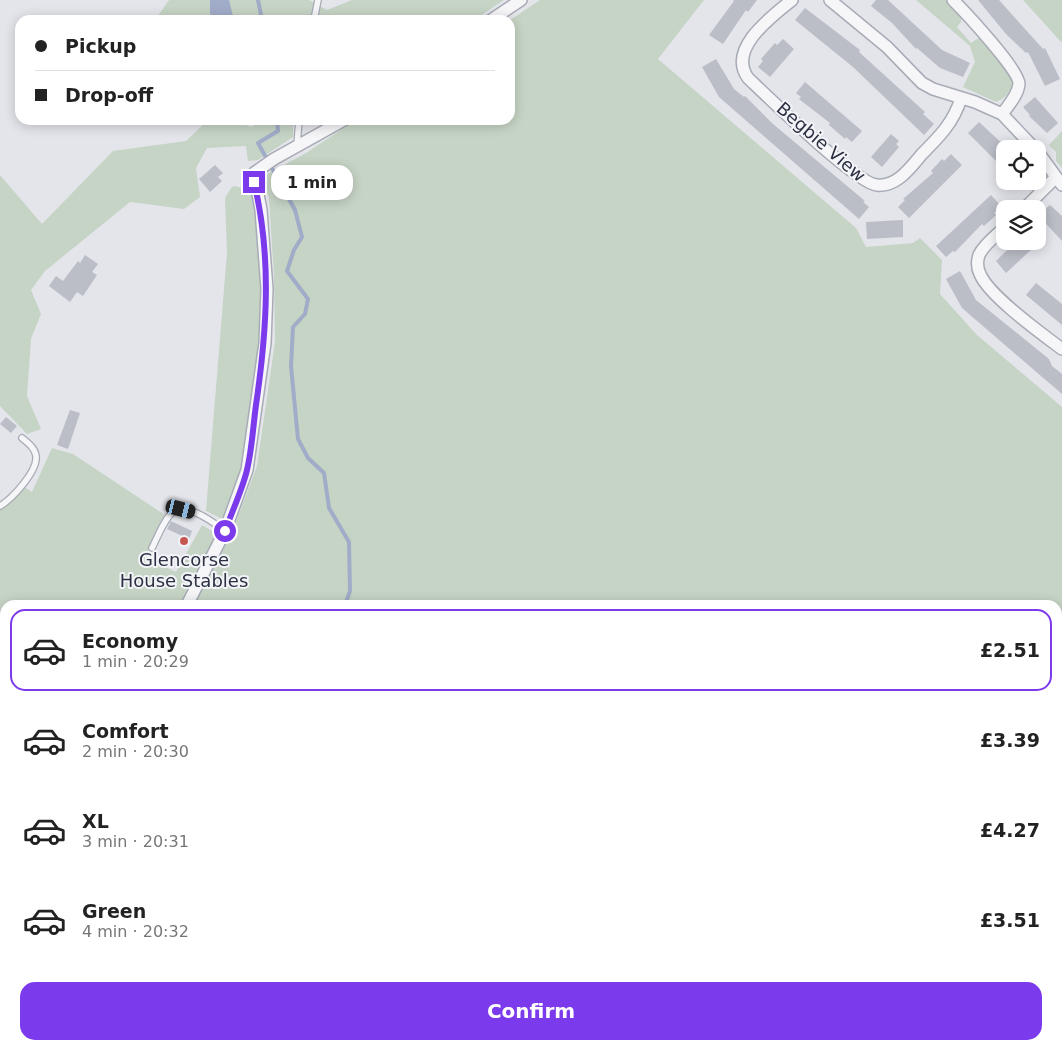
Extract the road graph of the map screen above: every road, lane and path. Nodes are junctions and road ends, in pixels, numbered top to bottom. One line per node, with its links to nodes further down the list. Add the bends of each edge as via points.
1 (318, 0): 6 (lane)
2 (521, 0): 7 (street)
3 (792, 0): 8 (street, Begbie View, via 764,22 744,51 741,57 743,72 870,184 884,185 899,179 948,127)
4 (830, 0): 8 (street, via 887,47 922,83)
5 (953, 0): 9 (street, via 1009,64 1018,80 1019,87)
6 (315, 15)
7 (498, 15)
8 (961, 98): 9 (street)
9 (1002, 114): 12 (street)
10 (299, 125): 13 (lane)
11 (335, 125): 13 (street)
12 (1027, 140)
13 (297, 145): 21 (street, via 254,173 266,270 265,344 247,470)
14 (1046, 163): 15 (street)
15 (1059, 181): 16 (street)
16 (1035, 200)
17 (996, 236): 18 (street, via 983,249 978,265 980,275 992,291)
18 (1062, 349)
19 (22, 438): 20 (lane, via 33,447 37,457 34,468 9,501)
20 (0, 506)
21 (225, 531): 22 (lane, via 195,513 181,509 169,515); 23 (street)
22 (152, 548)
23 (190, 600)

